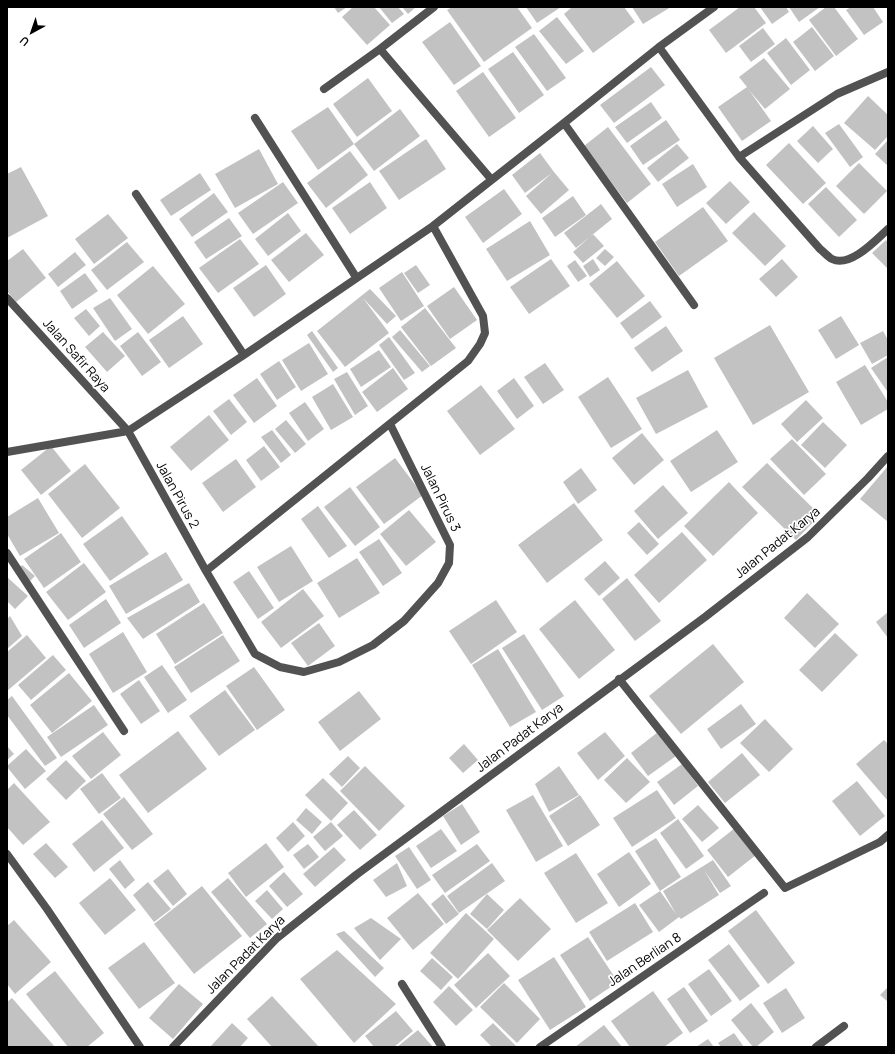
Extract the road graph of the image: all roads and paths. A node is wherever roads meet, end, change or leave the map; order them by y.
1 (434, 7) edge
2 (714, 7) edge
3 (659, 47) junction
4 (380, 49) junction
5 (888, 72) edge
6 (324, 89) dead end
7 (256, 118) dead end
8 (564, 123) junction
9 (739, 157) junction
10 (491, 179) junction
11 (136, 194) dead end
12 (433, 226) junction
13 (888, 229) edge
14 (356, 277) junction
15 (7, 298) edge
16 (694, 305) dead end
17 (244, 355) junction
18 (390, 424) junction
19 (128, 431) junction
20 (7, 452) edge
21 (888, 456) edge
22 (7, 553) edge
23 (206, 571) junction
24 (619, 679) junction
25 (124, 731) dead end
26 (888, 835) edge
27 (7, 854) edge
28 (764, 893) dead end
29 (402, 984) dead end
30 (844, 1026) dead end
31 (140, 1047) edge
32 (173, 1047) edge
33 (442, 1047) edge
34 (540, 1047) edge
35 (816, 1047) edge

1 - 4 street
2 - 3 street
3 - 8 street
3 - 9 street
4 - 6 street
4 - 10 street
5 - 9 street
7 - 14 street
8 - 10 street
8 - 16 street
9 - 13 street
10 - 12 street
11 - 17 street
12 - 14 street
12 - 18 street
14 - 17 street
15 - 19 street, Jalan Safir Raya
17 - 19 street
18 - 23 street
18 - 23 street, Jalan Pirus 3
19 - 20 street
19 - 23 street, Jalan Pirus 2
21 - 24 street, Jalan Padat Karya
22 - 25 street
24 - 26 street
24 - 32 street, Jalan Padat Karya
27 - 31 street
28 - 34 street, Jalan Berlian 8
29 - 33 street
30 - 35 street

